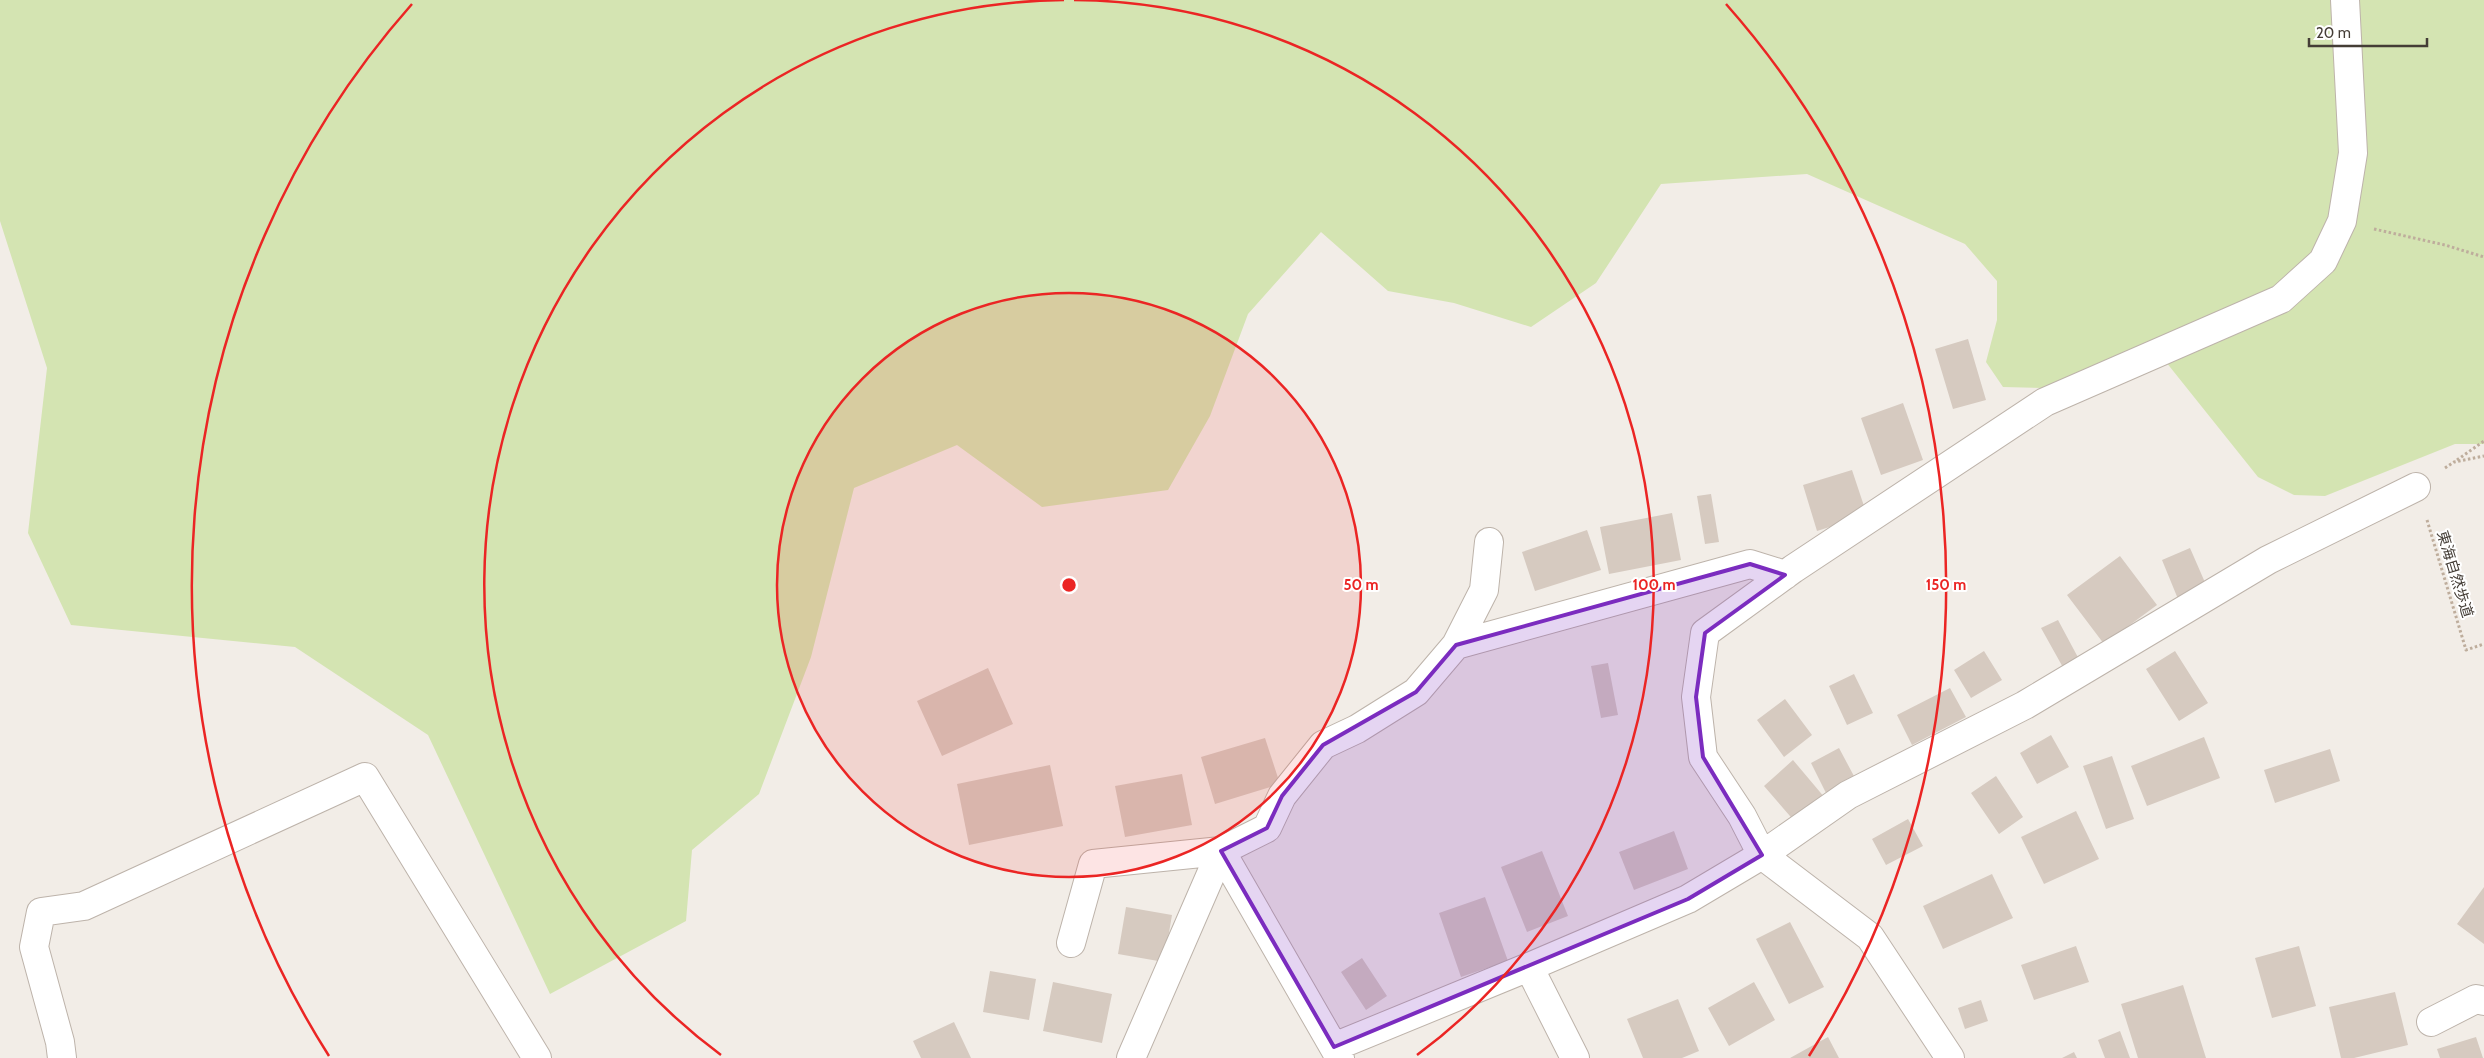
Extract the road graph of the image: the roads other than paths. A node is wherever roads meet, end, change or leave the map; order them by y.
1 (2345, 0) edge
2 (2416, 487) road end
3 (1489, 542) dead end
4 (1785, 576) junction
5 (1456, 645) junction
6 (1221, 851) junction
7 (1762, 855) junction
8 (1071, 943) dead end
9 (1528, 967) junction
10 (2484, 1001) edge
11 (2431, 1022) dead end
12 (1337, 1052) edge
13 (62, 1058) edge
14 (537, 1058) edge
15 (1131, 1058) edge
16 (1575, 1058) edge
17 (1950, 1058) edge

1 - 4 street
2 - 7 street
3 - 5 street
4 - 5 street
4 - 7 street
5 - 6 street
6 - 8 street
6 - 12 street
6 - 15 street
7 - 9 street
7 - 17 street
9 - 12 street
9 - 16 street
10 - 11 street
13 - 14 street

